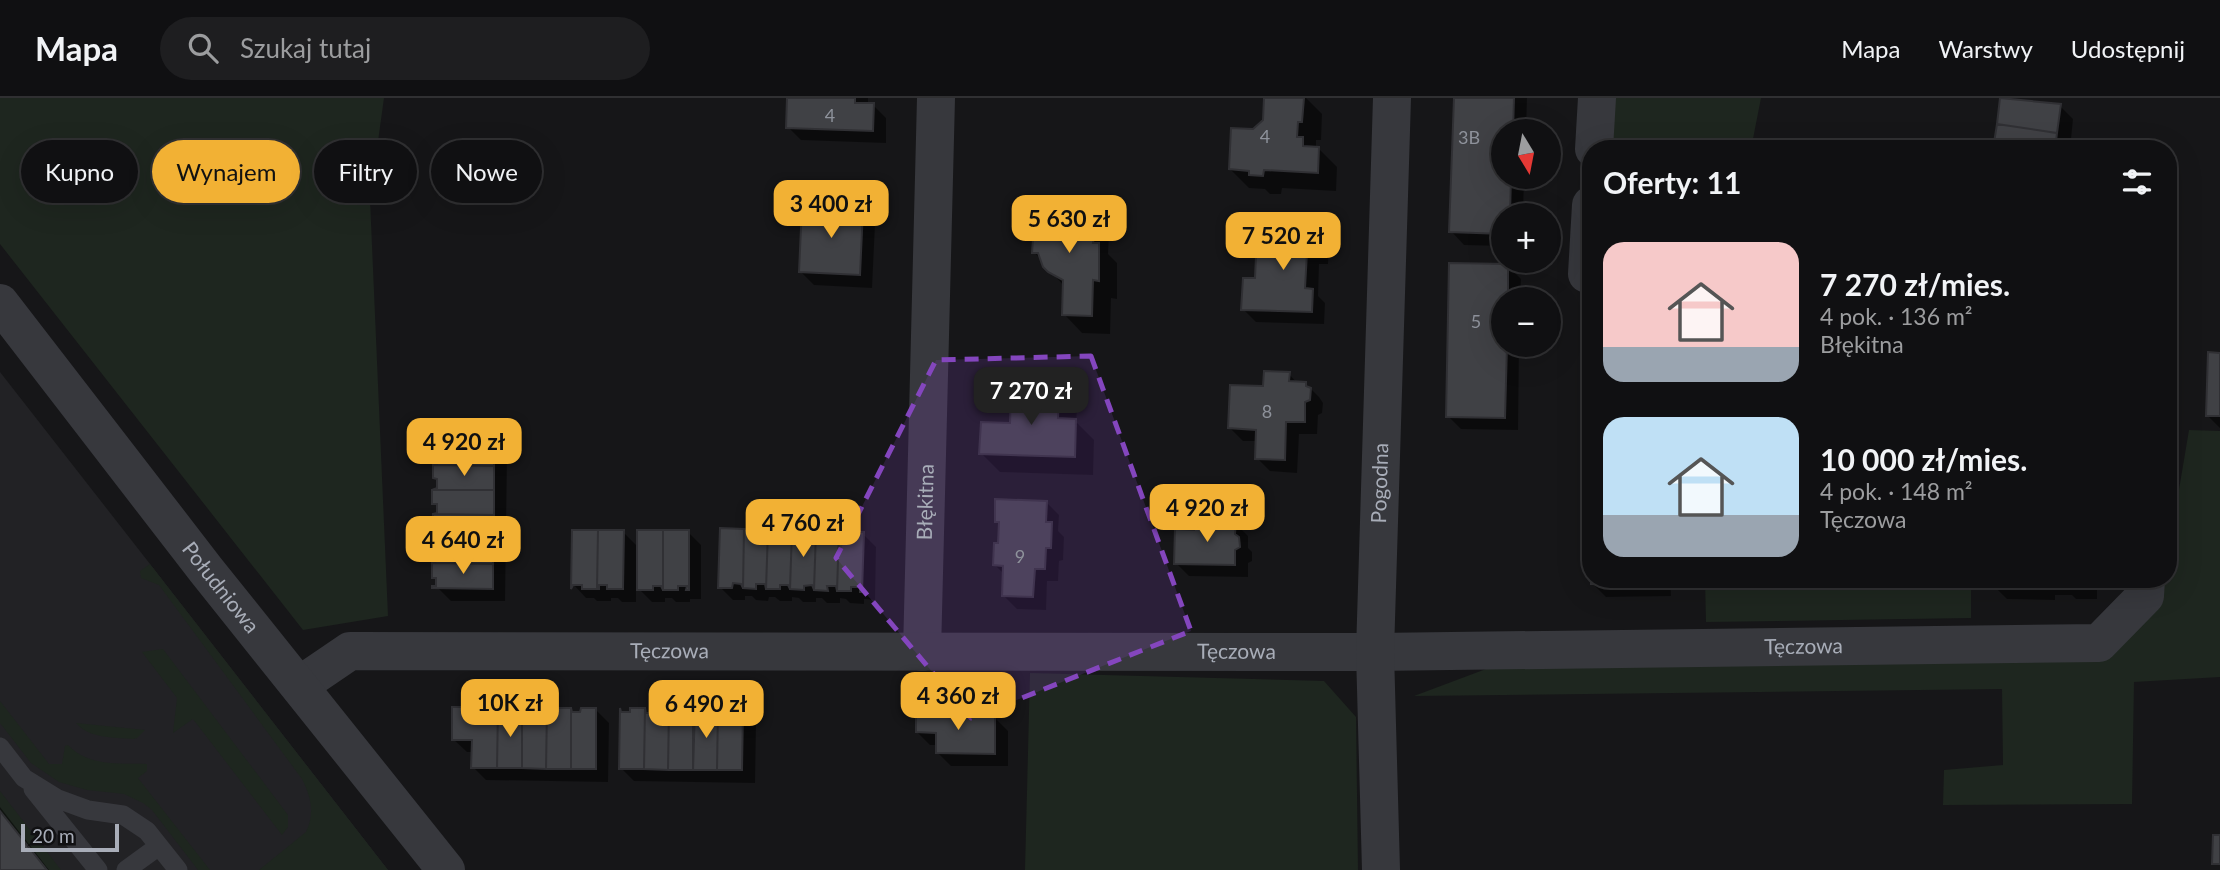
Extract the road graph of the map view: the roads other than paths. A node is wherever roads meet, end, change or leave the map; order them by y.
1 (936, 98) edge
2 (1392, 98) edge
3 (1597, 98) edge
4 (1595, 140) edge
5 (0, 303) edge
6 (2145, 588) edge
7 (922, 652) junction
8 (1376, 652) junction
9 (300, 685) junction
10 (0, 747) edge
11 (24, 778) junction
12 (159, 846) junction
13 (98, 870) edge
14 (126, 870) edge
15 (178, 870) edge
16 (446, 870) edge
17 (1381, 870) edge

1 - 7 street, Błękitna
2 - 8 street, Pogodna
3 - 4 street
5 - 9 street, Południowa
6 - 8 street, Tęczowa
7 - 8 street, Tęczowa
7 - 9 street, Tęczowa
8 - 17 street, Pogodna
9 - 16 street, Południowa
10 - 11 lane
11 - 12 lane
11 - 13 lane
12 - 14 lane
12 - 15 lane

